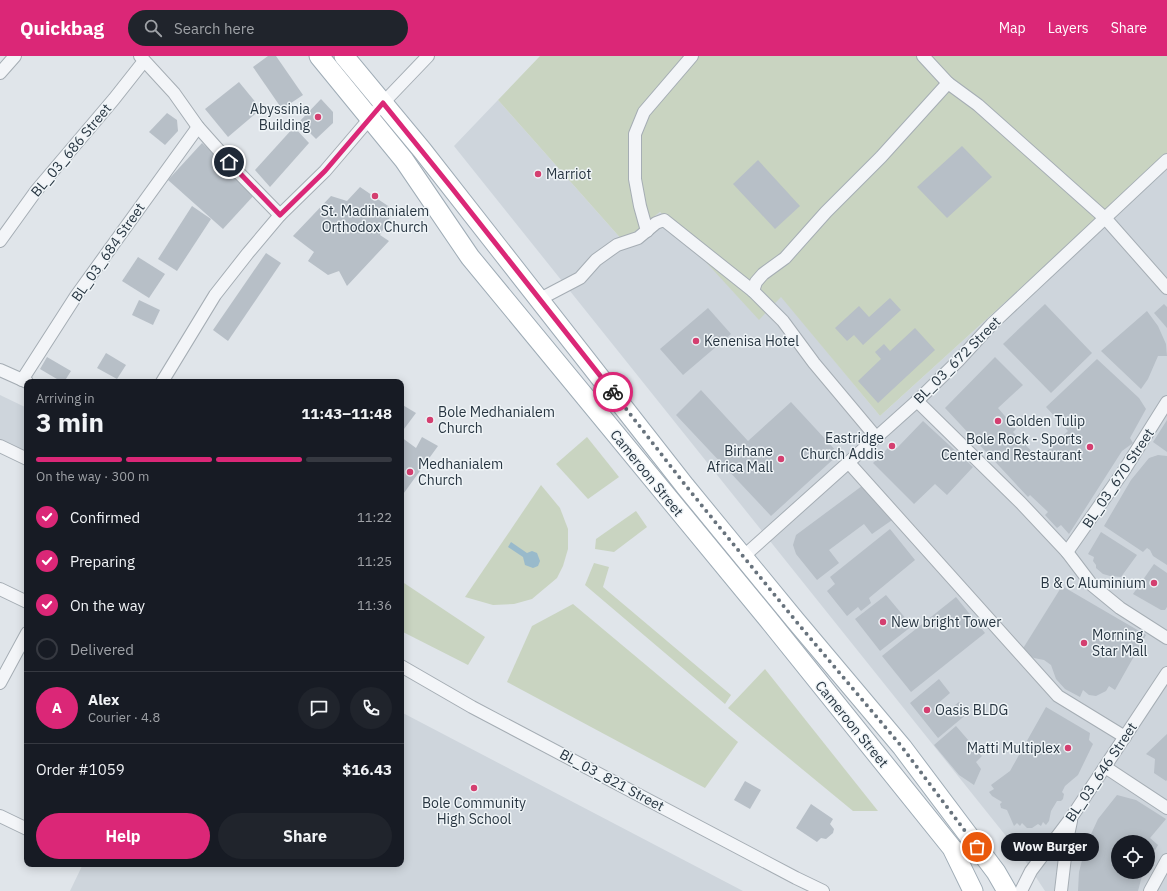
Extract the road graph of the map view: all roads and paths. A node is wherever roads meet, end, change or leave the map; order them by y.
1 (15, 56) edge
2 (319, 56) edge
3 (344, 56) edge
4 (428, 56) edge
5 (692, 56) edge
6 (923, 56) edge
7 (142, 59) edge
8 (0, 73) edge
9 (948, 83) junction
10 (383, 103) junction
11 (370, 119) junction
12 (198, 127) junction
13 (1167, 160) edge
14 (280, 215) junction
15 (1106, 219) junction
16 (648, 230) junction
17 (0, 241) edge
18 (1167, 288) edge
19 (753, 291) junction
20 (540, 299) junction
21 (0, 370) edge
22 (25, 379) edge
23 (164, 379) edge
24 (24, 381) edge
25 (917, 401) junction
26 (1167, 402) edge
27 (876, 437) junction
28 (0, 446) edge
29 (24, 458) edge
30 (849, 463) junction
31 (686, 486) junction
32 (668, 497) junction
33 (1067, 552) junction
34 (744, 556) junction
35 (0, 589) edge
36 (24, 601) edge
37 (1167, 638) edge
38 (24, 639) edge
39 (404, 668) edge
40 (1167, 673) edge
41 (0, 683) edge
42 (1125, 737) junction
43 (1105, 767) junction
44 (1167, 808) edge
45 (0, 816) edge
46 (1071, 818) junction
47 (24, 828) edge
48 (1167, 860) edge
49 (824, 891) edge
50 (972, 891) edge
51 (1007, 891) edge
52 (1021, 891) edge
53 (1061, 891) edge
54 (1150, 891) edge

1 - 8 street
2 - 11 main road, Cameroon Street
3 - 10 main road, Cameroon Street
4 - 10 street
5 - 16 street
6 - 9 street
7 - 12 street
7 - 17 street, BL_03_686 Street
9 - 15 street
9 - 19 street
10 - 11 street
10 - 20 main road, Cameroon Street
11 - 14 street
11 - 32 main road, Cameroon Street
12 - 14 street
12 - 22 street, BL_03_684 Street
13 - 15 street, BL_03_672 Street
14 - 23 street
15 - 18 street
15 - 25 street, BL_03_672 Street
16 - 19 street
16 - 20 street
19 - 27 street
20 - 31 main road, Cameroon Street
21 - 24 street
25 - 27 street, BL_03_672 Street
25 - 33 street
26 - 33 street, BL_03_670 Street
27 - 30 street, BL_03_672 Street
28 - 29 street
30 - 34 street, BL_03_672 Street
30 - 42 street
31 - 32 main road
31 - 34 main road, Cameroon Street
32 - 50 main road, Cameroon Street
33 - 37 street
34 - 51 main road, Cameroon Street
35 - 36 street
38 - 41 street
39 - 49 street, BL_03_821 Street
40 - 42 street, BL_03_646 Street
42 - 43 street, BL_03_646 Street
43 - 44 street
43 - 46 street, BL_03_646 Street
45 - 47 street
46 - 52 street, BL_03_646 Street
46 - 53 street
48 - 54 street

